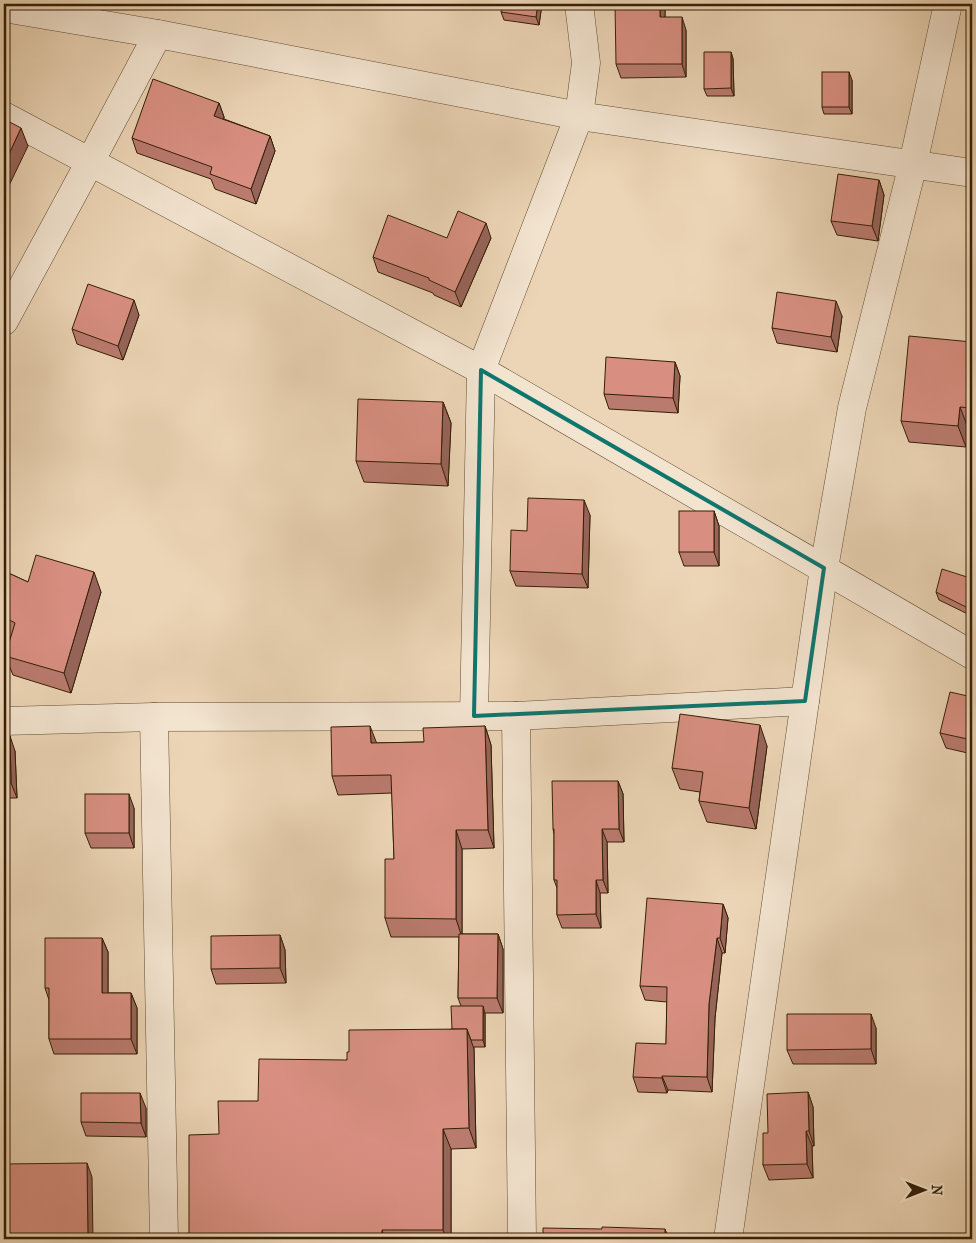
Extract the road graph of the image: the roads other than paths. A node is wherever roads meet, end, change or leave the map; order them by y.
1 (579, 4) edge
2 (948, 4) edge
3 (4, 8) edge
4 (158, 34) junction
5 (4, 116) edge
6 (579, 116) junction
7 (90, 162) junction
8 (913, 164) junction
9 (972, 173) edge
10 (4, 321) edge
11 (481, 370) junction
12 (824, 568) junction
13 (972, 655) edge
14 (805, 701) junction
15 (474, 716) junction
16 (516, 716) junction
17 (154, 717) junction
18 (4, 721) edge
19 (164, 1239) edge
20 (522, 1239) edge
21 (728, 1239) edge

1 - 6 street
2 - 8 street
3 - 4 street
4 - 6 street
4 - 7 street
5 - 7 street
6 - 8 street
6 - 11 street
7 - 10 street
7 - 11 street
8 - 9 street
8 - 12 street
11 - 12 street
11 - 15 street
12 - 13 street
12 - 14 street
14 - 16 street
14 - 21 street
15 - 16 street
15 - 17 street
16 - 20 street
17 - 18 street
17 - 19 street

